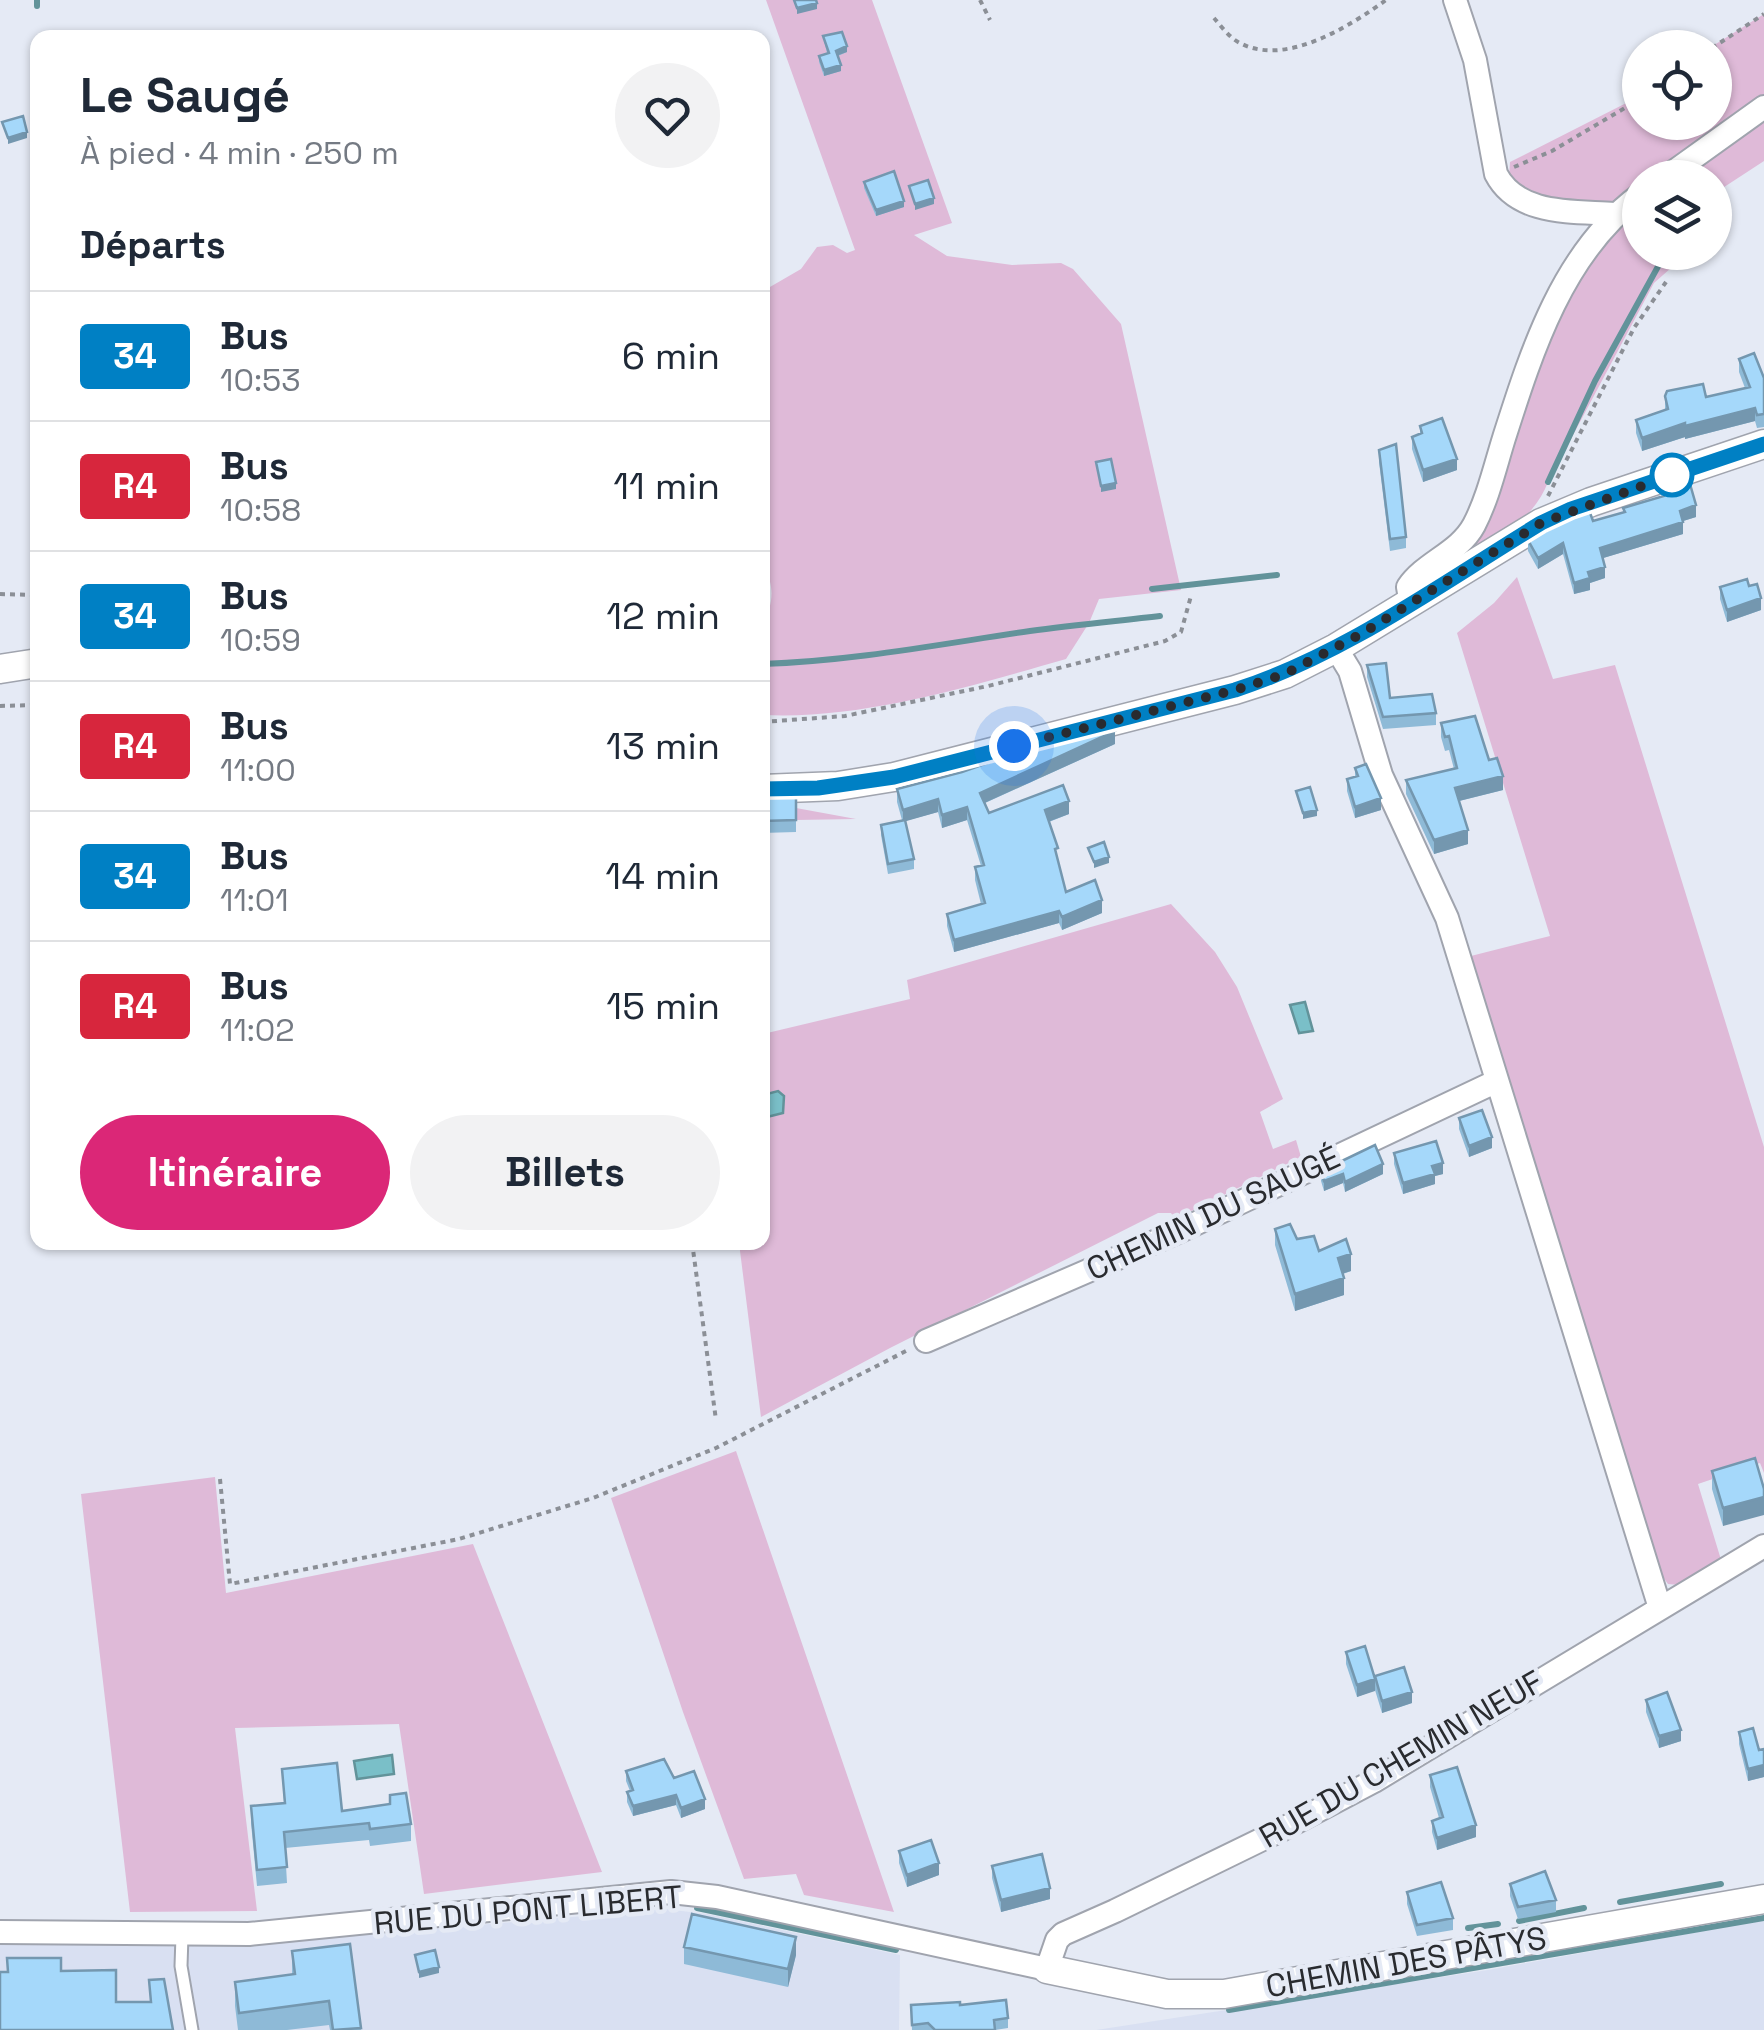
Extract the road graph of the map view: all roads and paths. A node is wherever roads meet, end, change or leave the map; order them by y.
1 (980, 0) edge
2 (1386, 0) edge
3 (1455, 0) edge
4 (1764, 14) edge
5 (1214, 18) dead end
6 (990, 20) dead end
7 (1732, 35) edge
8 (1764, 107) edge
9 (1622, 109) edge
10 (1690, 160) edge
11 (1496, 174) junction
12 (1622, 208) edge
13 (1614, 214) junction
14 (1666, 282) dead end
15 (1764, 444) edge
16 (1547, 497) dead end
17 (0, 594) edge
18 (30, 594) edge
19 (1191, 596) dead end
20 (1410, 604) junction
21 (1336, 648) junction
22 (30, 664) edge
23 (0, 669) edge
24 (30, 705) edge
25 (0, 706) edge
26 (770, 721) edge
27 (770, 788) edge
28 (1497, 1081) junction
29 (693, 1250) edge
30 (926, 1341) joint
31 (716, 1420) dead end
32 (220, 1479) dead end
33 (1764, 1546) edge
34 (1660, 1608) junction
35 (1764, 1899) edge
36 (0, 1932) edge
37 (182, 1936) junction
38 (1048, 1969) junction
39 (192, 2030) edge

1 - 6 path
2 - 5 path
3 - 11 street
4 - 7 path
8 - 10 street
9 - 11 path
11 - 13 street
12 - 13 street
13 - 20 street
14 - 16 path
15 - 20 street
17 - 18 path
19 - 26 path
20 - 21 street
21 - 27 street
21 - 28 street
22 - 23 street
24 - 25 path
28 - 30 street, CHEMIN DU SAUGÉ
28 - 34 street
29 - 31 path
30 - 32 path
33 - 34 street, RUE DU CHEMIN NEUF
34 - 38 street, RUE DU CHEMIN NEUF
35 - 38 street, CHEMIN DES PÂTYS
36 - 37 street, RUE DU PONT LIBERT
37 - 38 street, RUE DU PONT LIBERT
37 - 39 lane

